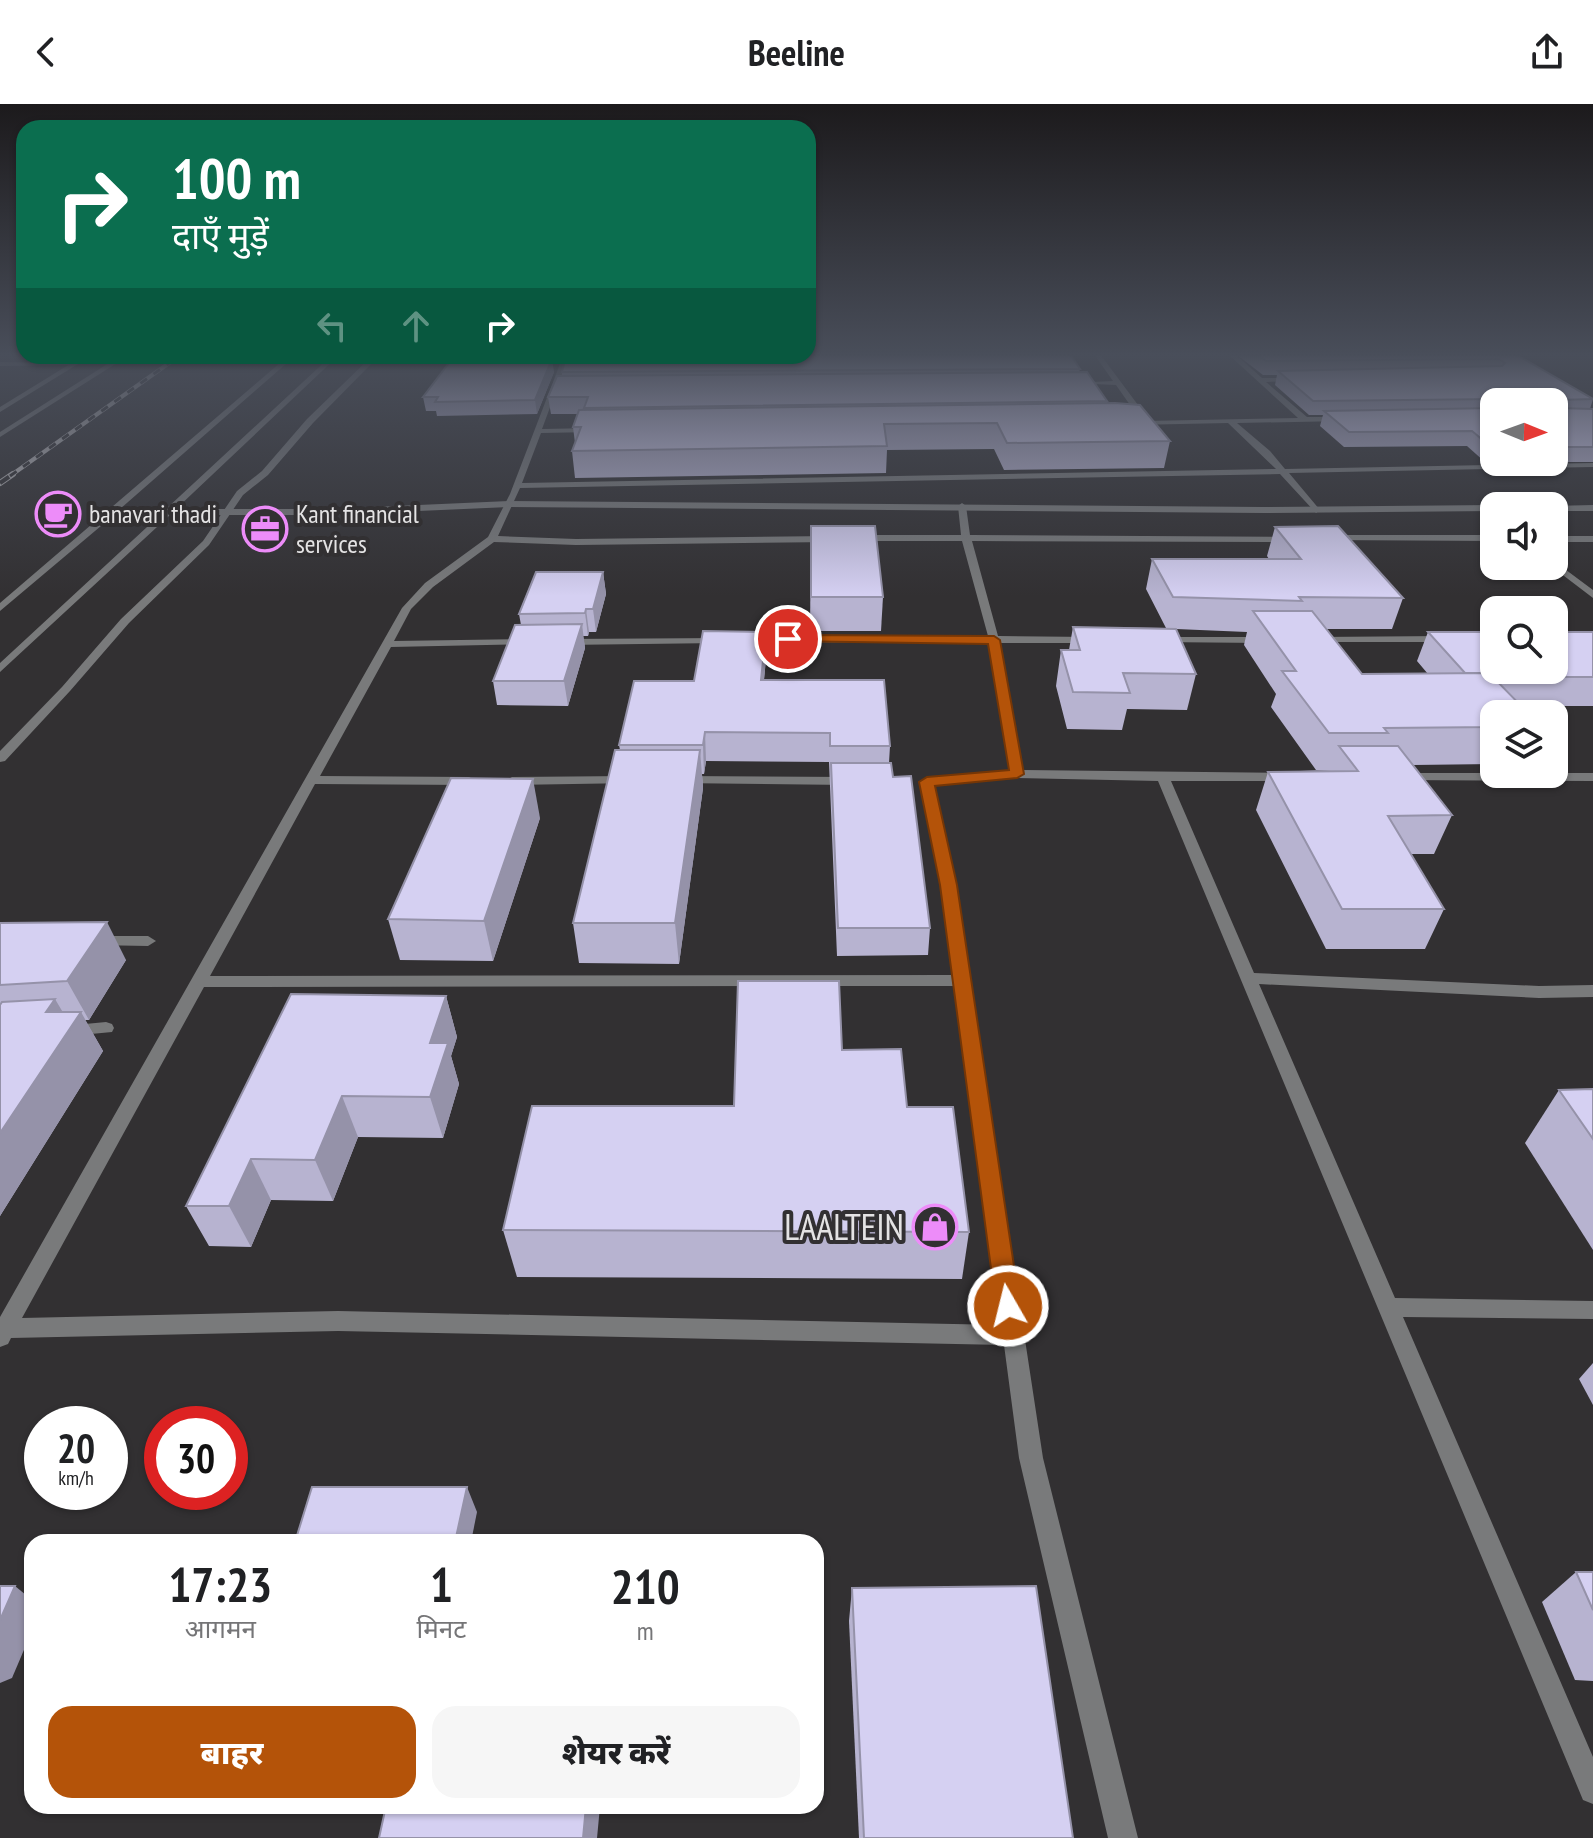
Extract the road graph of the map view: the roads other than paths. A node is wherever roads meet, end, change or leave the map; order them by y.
1 (200, 435) edge
2 (253, 435) edge
3 (298, 435) edge
4 (536, 435) edge
5 (1246, 435) edge
6 (1593, 465) edge
7 (1283, 473) junction
8 (516, 486) junction
9 (509, 504) junction
10 (962, 506) junction
11 (1480, 508) edge
12 (1568, 508) edge
13 (1593, 508) edge
14 (1316, 510) junction
15 (111, 512) junction
16 (172, 512) junction
17 (225, 514) junction
18 (966, 538) junction
19 (1321, 538) edge
20 (1480, 538) edge
21 (492, 539) junction
22 (1306, 539) edge
23 (1568, 539) edge
24 (1593, 539) edge
25 (1568, 575) edge
26 (1593, 595) edge
27 (0, 608) edge
28 (742, 639) edge
29 (1463, 639) edge
30 (727, 640) edge
31 (994, 640) junction
32 (1104, 640) edge
33 (1152, 640) edge
34 (1278, 640) edge
35 (1309, 640) edge
36 (388, 644) junction
37 (0, 669) edge
38 (0, 758) edge
39 (1017, 774) junction
40 (1163, 777) junction
41 (1300, 777) edge
42 (1392, 777) edge
43 (1593, 777) edge
44 (311, 780) junction
45 (648, 780) edge
46 (663, 780) edge
47 (479, 781) edge
48 (494, 781) edge
49 (865, 781) edge
50 (74, 941) edge
51 (148, 941) dead end
52 (1248, 978) junction
53 (199, 981) junction
54 (961, 981) junction
55 (1593, 991) edge
56 (106, 1028) dead end
57 (48, 1031) edge
58 (1388, 1307) junction
59 (1593, 1310) edge
60 (2, 1333) edge
61 (1012, 1335) junction
62 (1593, 1790) edge
63 (1123, 1838) edge

1 - 15 street
2 - 16 street
3 - 17 street
4 - 8 street
5 - 7 street
6 - 7 street
7 - 8 street
7 - 14 street
8 - 9 street
9 - 10 street
9 - 17 street
9 - 21 street
10 - 14 street
10 - 18 street
11 - 14 street
12 - 13 street
15 - 16 street
15 - 27 street
16 - 17 street
16 - 37 street
17 - 38 street
18 - 21 street
18 - 22 street
18 - 31 street
19 - 20 street
21 - 36 street
23 - 24 street
25 - 26 street
28 - 31 street
29 - 35 street
30 - 36 street
31 - 32 street
31 - 39 street
33 - 34 street
36 - 44 street
39 - 40 street
39 - 54 street
40 - 41 street
40 - 52 street
42 - 43 street
44 - 47 street
44 - 53 street
45 - 48 street
46 - 49 street
50 - 51 street
52 - 55 street
52 - 58 street
53 - 54 street
53 - 60 street
54 - 61 street
56 - 57 street
58 - 59 street
58 - 62 street
60 - 61 street
61 - 63 street

